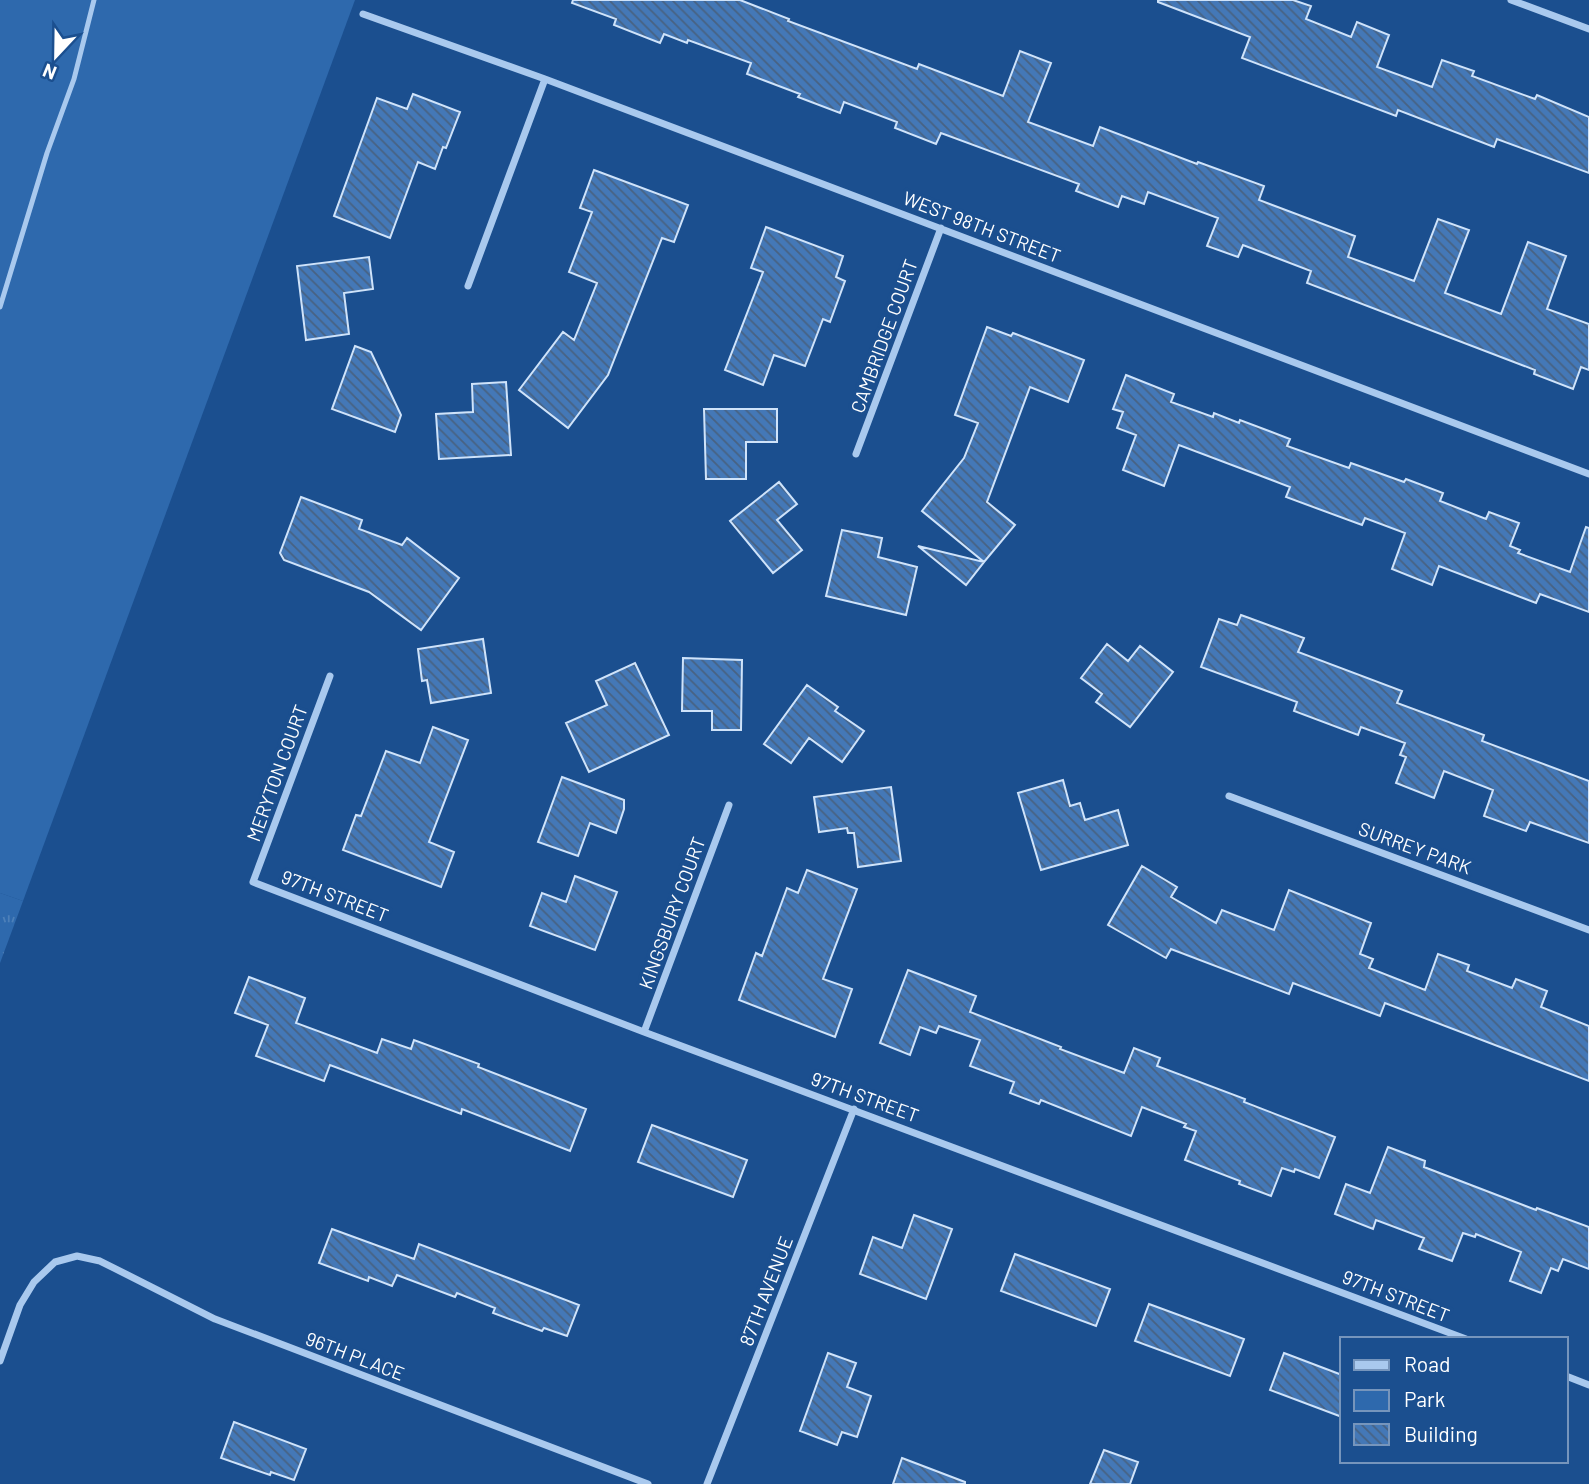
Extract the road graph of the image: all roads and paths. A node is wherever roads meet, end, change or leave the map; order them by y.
1 (94, 0) edge
2 (1511, 0) edge
3 (363, 14) dead end
4 (1589, 29) edge
5 (545, 79) junction
6 (941, 228) junction
7 (468, 286) dead end
8 (0, 307) edge
9 (856, 454) dead end
10 (1589, 474) edge
11 (330, 676) dead end
12 (1229, 796) dead end
13 (729, 805) dead end
14 (253, 882) joint
15 (1589, 930) edge
16 (644, 1032) junction
17 (854, 1109) junction
18 (1461, 1337) edge
19 (0, 1361) edge
20 (1568, 1377) edge
21 (1589, 1385) edge
22 (648, 1484) edge
23 (707, 1484) edge

1 - 8 lane
2 - 4 street
3 - 5 street, WEST 98TH STREET
5 - 6 street, WEST 98TH STREET
5 - 7 street
6 - 9 street, CAMBRIDGE COURT
6 - 10 street, WEST 98TH STREET
11 - 14 street, MERYTON COURT
12 - 15 street, SURREY PARK
13 - 16 street, KINGSBURY COURT
14 - 16 street, 97TH STREET
16 - 17 street, 97TH STREET
17 - 18 street, 97TH STREET
17 - 23 street, 87TH AVENUE
19 - 22 street, 96TH PLACE
20 - 21 street

